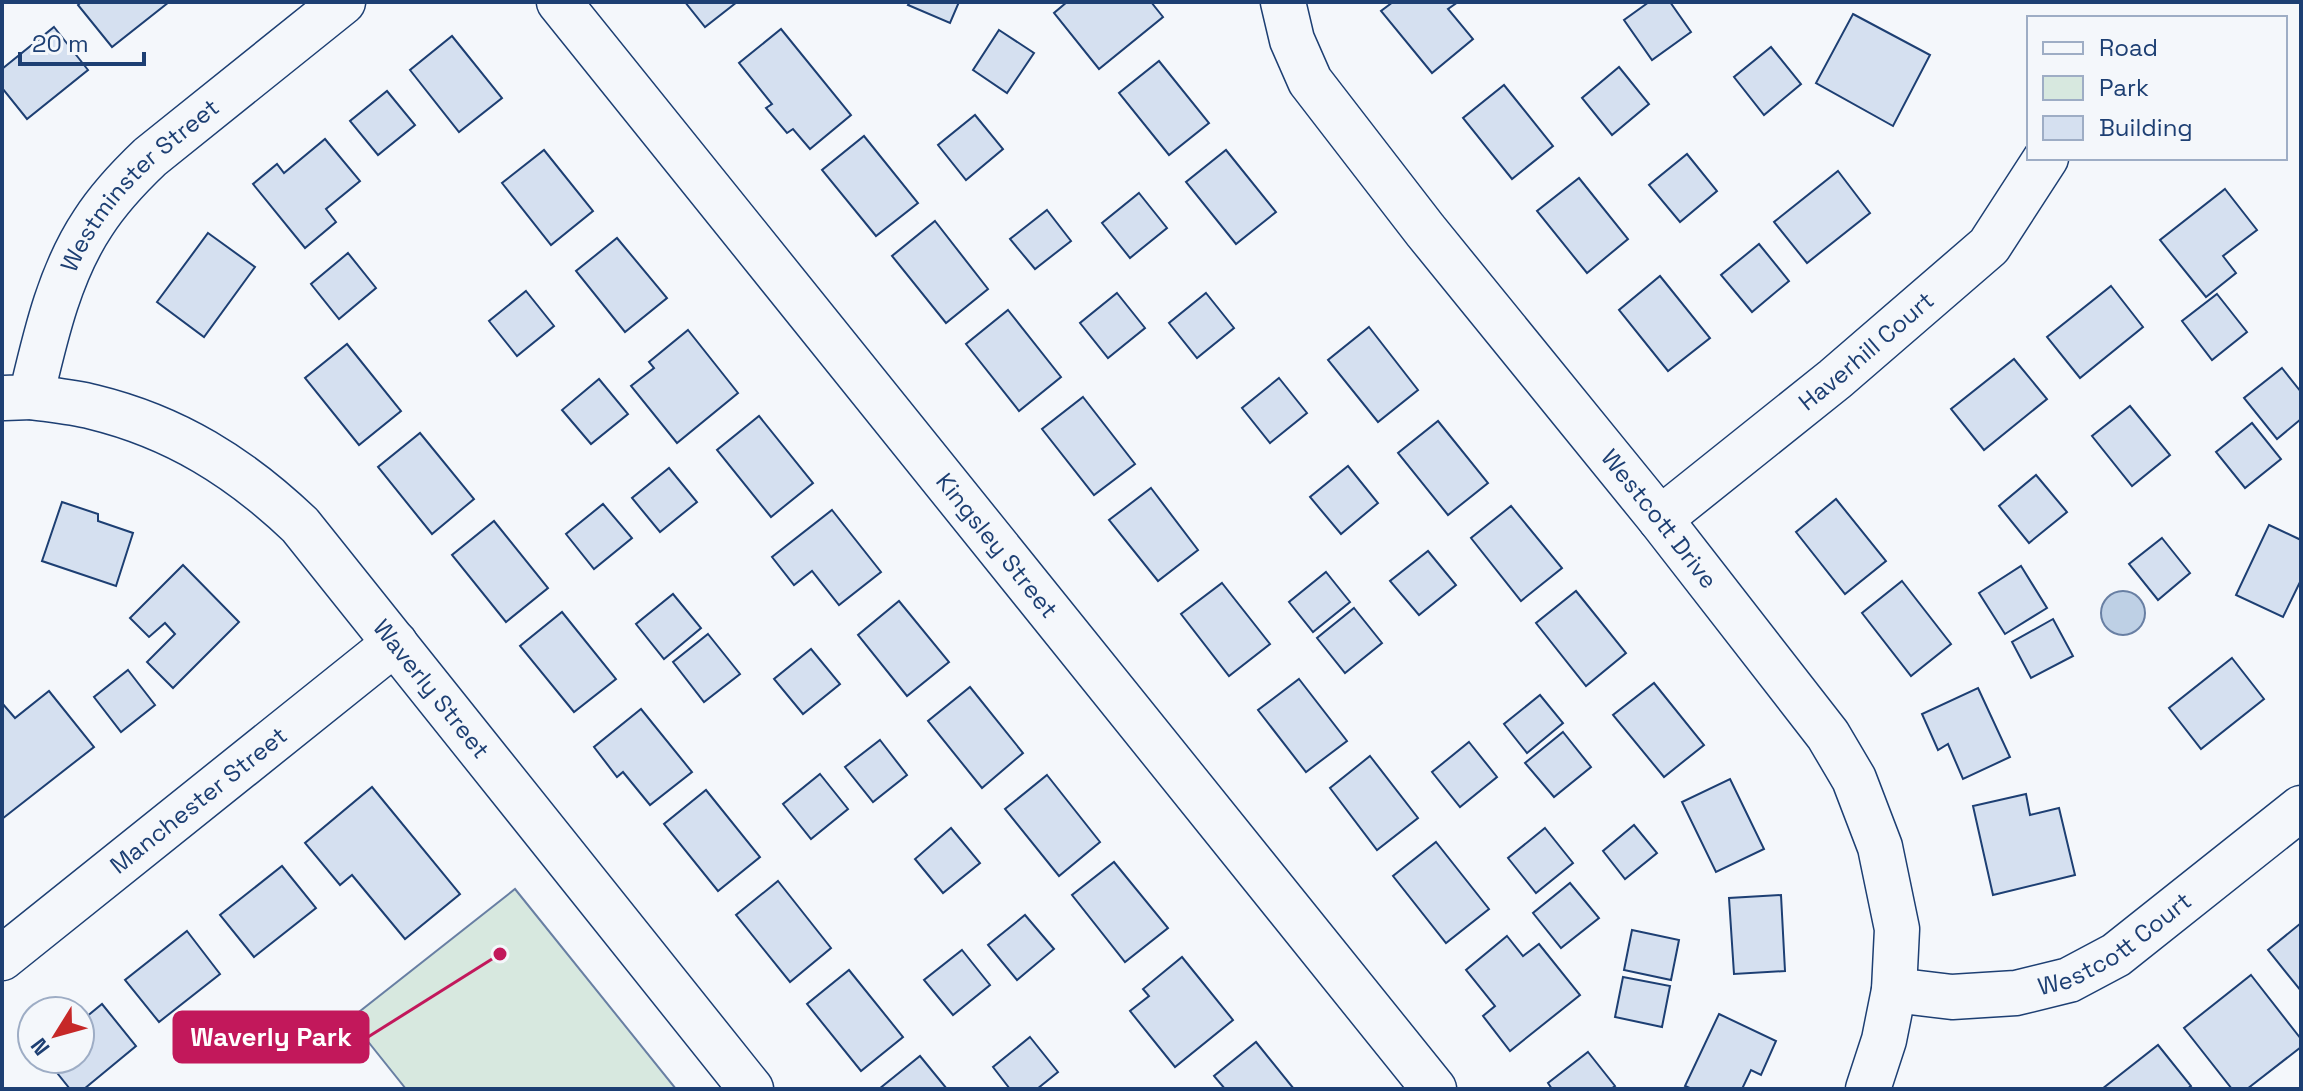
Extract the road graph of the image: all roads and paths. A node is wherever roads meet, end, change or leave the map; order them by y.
1 (343, 2) edge
2 (559, 2) edge
3 (1283, 2) edge
4 (2045, 160) edge
5 (17, 398) edge
6 (1660, 519) junction
7 (395, 643) junction
8 (2301, 808) edge
9 (2, 958) edge
10 (1894, 990) junction
11 (751, 1089) edge
12 (1434, 1089) edge
13 (1868, 1089) edge

1 - 5 street, Westminster Street
2 - 12 street, Kingsley Street
3 - 6 street, Westcott Drive
4 - 6 street, Haverhill Court
5 - 7 street, Waverly Street
6 - 10 street, Westcott Drive
7 - 9 street, Manchester Street
7 - 11 street, Waverly Street
8 - 10 street, Westcott Court
10 - 13 street, Westcott Drive

